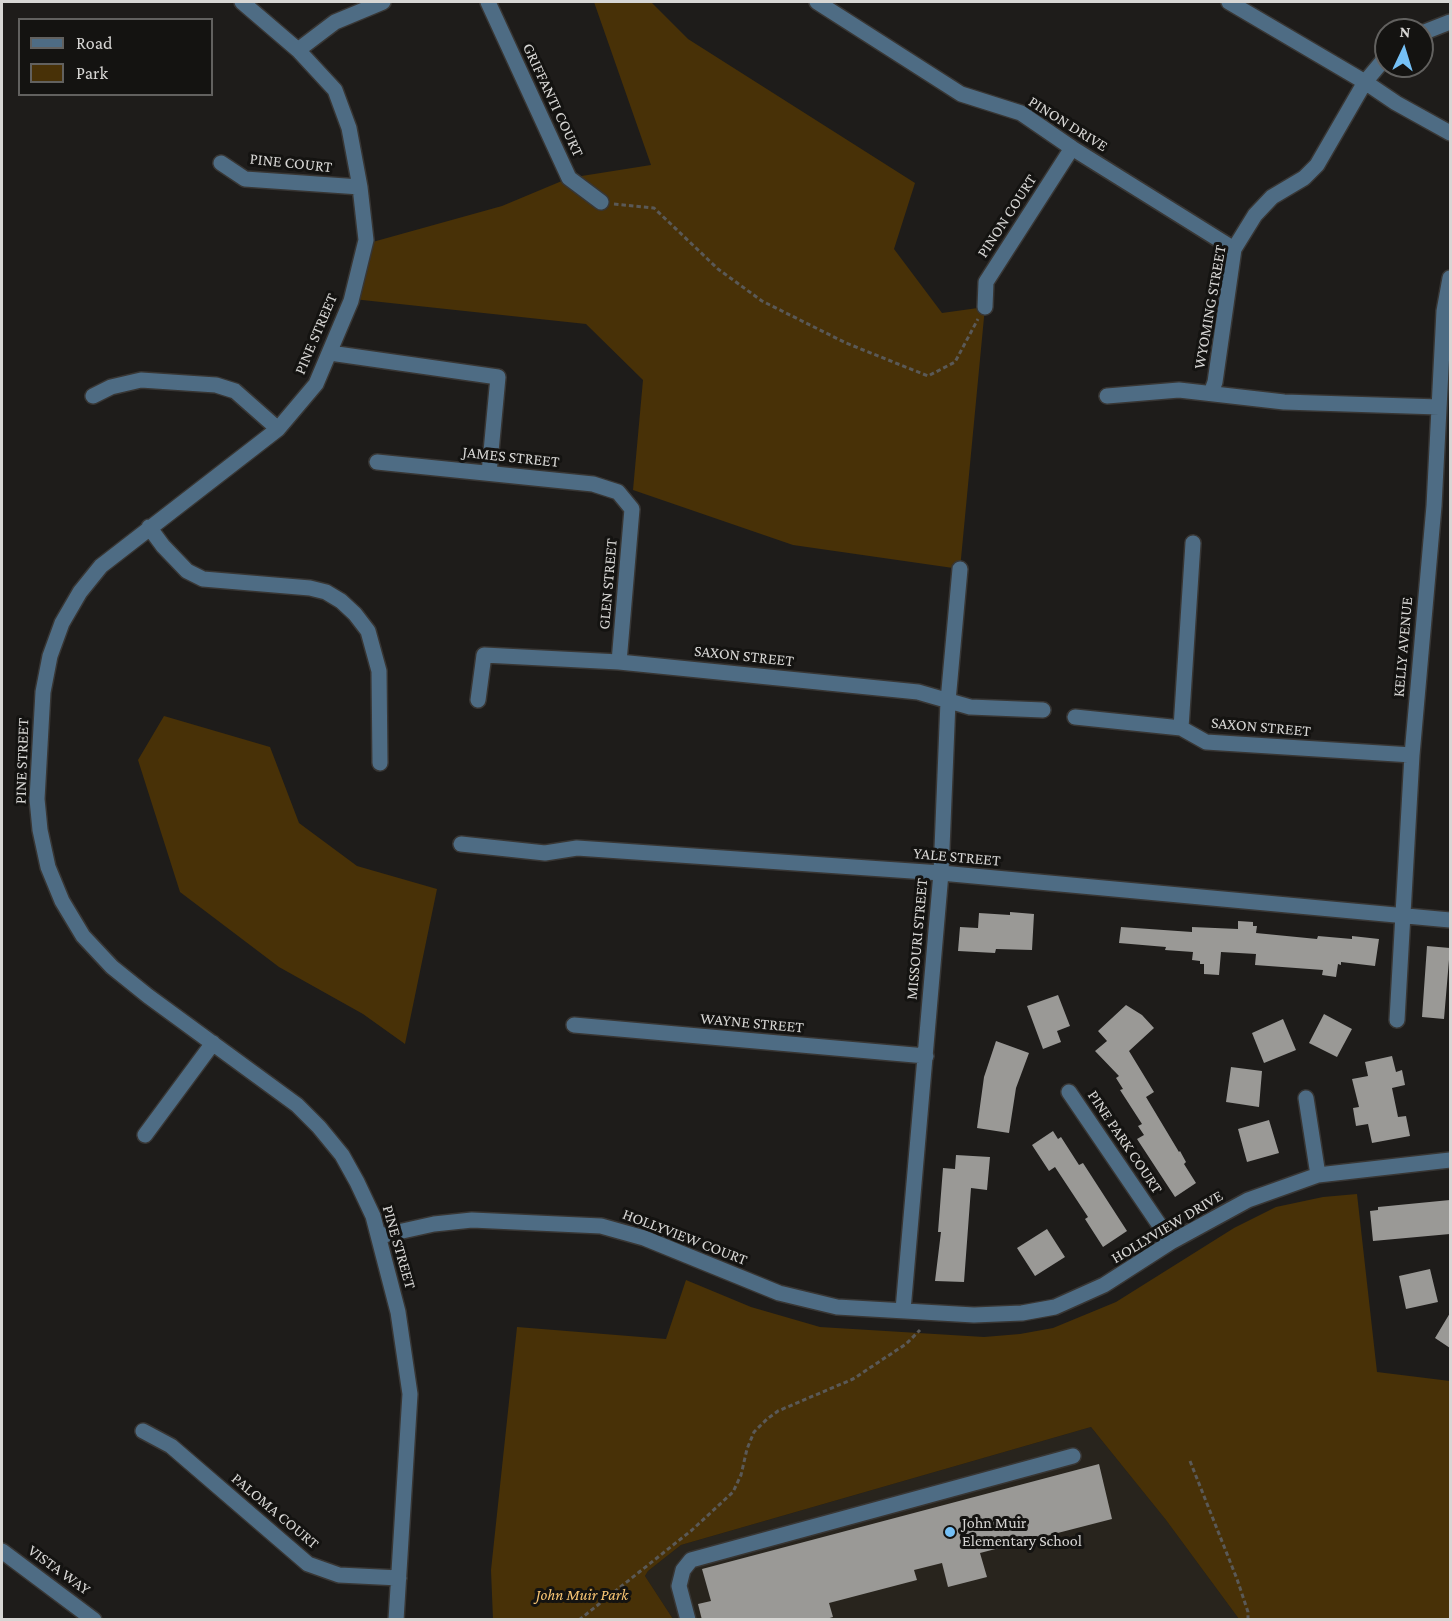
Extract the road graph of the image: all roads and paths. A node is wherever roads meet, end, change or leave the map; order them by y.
1 (242, 2) edge
2 (383, 2) edge
3 (488, 2) edge
4 (817, 2) edge
5 (1229, 2) edge
6 (1450, 22) edge
7 (1434, 28) edge
8 (298, 50) junction
9 (1374, 71) edge
10 (1365, 82) junction
11 (1450, 133) edge
12 (1072, 148) junction
13 (221, 163) dead end
14 (360, 187) junction
15 (602, 202) joint
16 (1234, 249) junction
17 (1450, 278) edge
18 (985, 307) joint
19 (330, 353) junction
20 (1211, 393) junction
21 (93, 396) dead end
22 (1107, 396) dead end
23 (1439, 407) junction
24 (278, 429) junction
25 (377, 462) dead end
26 (489, 473) junction
27 (632, 509) joint
28 (149, 527) junction
29 (1193, 543) dead end
30 (960, 569) dead end
31 (619, 662) junction
32 (478, 700) dead end
33 (948, 701) junction
34 (1043, 710) dead end
35 (1075, 717) dead end
36 (1181, 728) junction
37 (1412, 755) junction
38 (380, 764) dead end
39 (460, 844) dead end
40 (941, 873) junction
41 (1402, 915) junction
42 (1450, 920) edge
43 (1397, 1020) dead end
44 (574, 1025) dead end
45 (213, 1043) junction
46 (926, 1056) junction
47 (1069, 1092) dead end
48 (1306, 1098) dead end
49 (145, 1135) dead end
50 (1450, 1160) edge
51 (1318, 1175) junction
52 (380, 1236) junction
53 (1172, 1242) junction
54 (903, 1310) junction
55 (920, 1330) dead end
56 (143, 1431) dead end
57 (1073, 1456) dead end
58 (1190, 1461) dead end
59 (2, 1551) edge
60 (399, 1578) junction
61 (94, 1620) edge
62 (396, 1620) edge
63 (579, 1620) edge
64 (688, 1620) edge
65 (1248, 1620) edge

1 - 8 street, PINE STREET
2 - 8 street
3 - 15 street, GRIFFANTI COURT
4 - 12 street, PINON DRIVE
5 - 10 street
6 - 7 street
8 - 14 street, PINE STREET
9 - 10 street, WYOMING STREET
10 - 11 street
10 - 16 street, WYOMING STREET
12 - 16 street, PINON DRIVE
12 - 18 street, PINON COURT
13 - 14 street, PINE COURT
14 - 19 street, PINE STREET
15 - 18 path
16 - 20 street, WYOMING STREET
17 - 23 street, KELLY AVENUE
19 - 24 street, PINE STREET
19 - 26 street
20 - 22 street
20 - 23 street, WYOMING STREET
21 - 24 street
23 - 37 street, KELLY AVENUE
24 - 28 street, PINE STREET
25 - 26 street, JAMES STREET
26 - 27 street, JAMES STREET
27 - 31 street, GLEN STREET
28 - 38 street
28 - 45 street, PINE STREET
29 - 36 street
30 - 33 street, MISSOURI STREET
31 - 32 street, SAXON STREET
31 - 33 street, SAXON STREET
33 - 34 street, SAXON STREET
33 - 40 street, MISSOURI STREET
35 - 36 street, SAXON STREET
36 - 37 street, SAXON STREET
37 - 41 street, KELLY AVENUE
39 - 40 street, YALE STREET
40 - 41 street, YALE STREET
40 - 46 street, MISSOURI STREET
41 - 42 street, YALE STREET
41 - 43 street, KELLY AVENUE
44 - 46 street, WAYNE STREET
45 - 49 street
45 - 52 street, PINE STREET
46 - 54 street, MISSOURI STREET
47 - 53 street, PINE PARK COURT
48 - 51 street
50 - 51 street, HOLLYVIEW DRIVE
51 - 53 street, HOLLYVIEW DRIVE
52 - 54 street, HOLLYVIEW COURT
52 - 60 street, PINE STREET
53 - 54 street, HOLLYVIEW DRIVE
55 - 63 path
56 - 60 street, PALOMA COURT
57 - 64 street
58 - 65 path
59 - 61 street, VISTA WAY
60 - 62 street, PINE STREET

